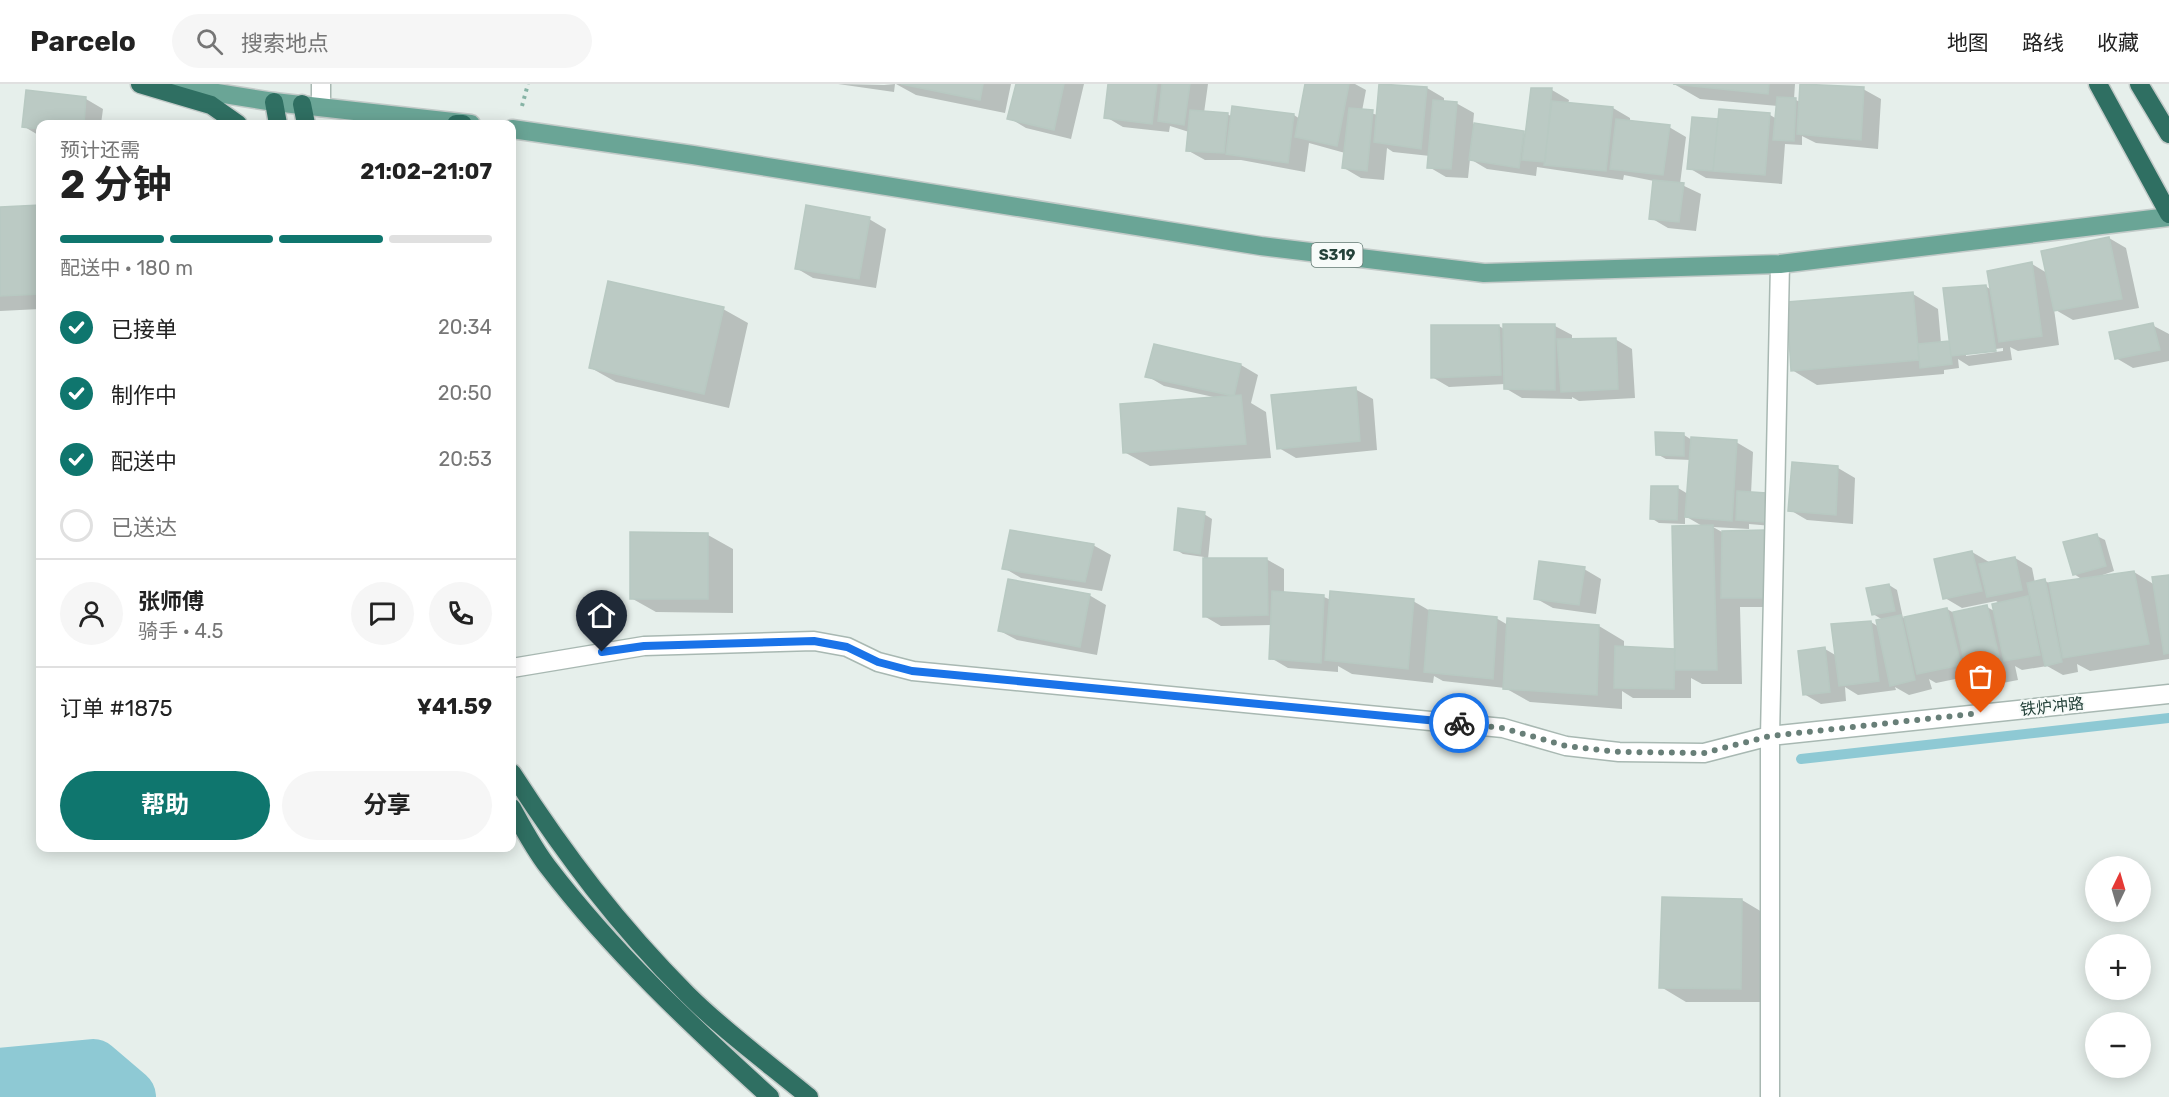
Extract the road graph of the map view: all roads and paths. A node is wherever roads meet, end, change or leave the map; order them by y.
1 (140, 84) edge
2 (161, 84) edge
3 (321, 84) edge
4 (2098, 84) edge
5 (2139, 84) edge
6 (273, 102) junction
7 (302, 104) junction
8 (321, 107) junction
9 (232, 120) edge
10 (277, 120) edge
11 (305, 120) edge
12 (430, 120) edge
13 (516, 130) edge
14 (2169, 134) edge
15 (2169, 216) edge
16 (1780, 264) junction
17 (516, 667) edge
18 (2169, 694) edge
19 (1770, 736) junction
20 (516, 779) edge
21 (516, 815) edge
22 (771, 1097) edge
23 (808, 1097) edge
24 (1770, 1097) edge

1 - 9 highway
2 - 6 main road
3 - 8 street
4 - 15 highway
5 - 14 highway
6 - 7 main road
6 - 10 highway
7 - 8 main road
7 - 11 highway
8 - 12 main road
13 - 16 main road, S319
15 - 16 main road, S319
16 - 19 street
17 - 19 street, 铁炉冲路
18 - 19 street, 铁炉冲路
19 - 24 street
20 - 23 highway
21 - 22 highway

